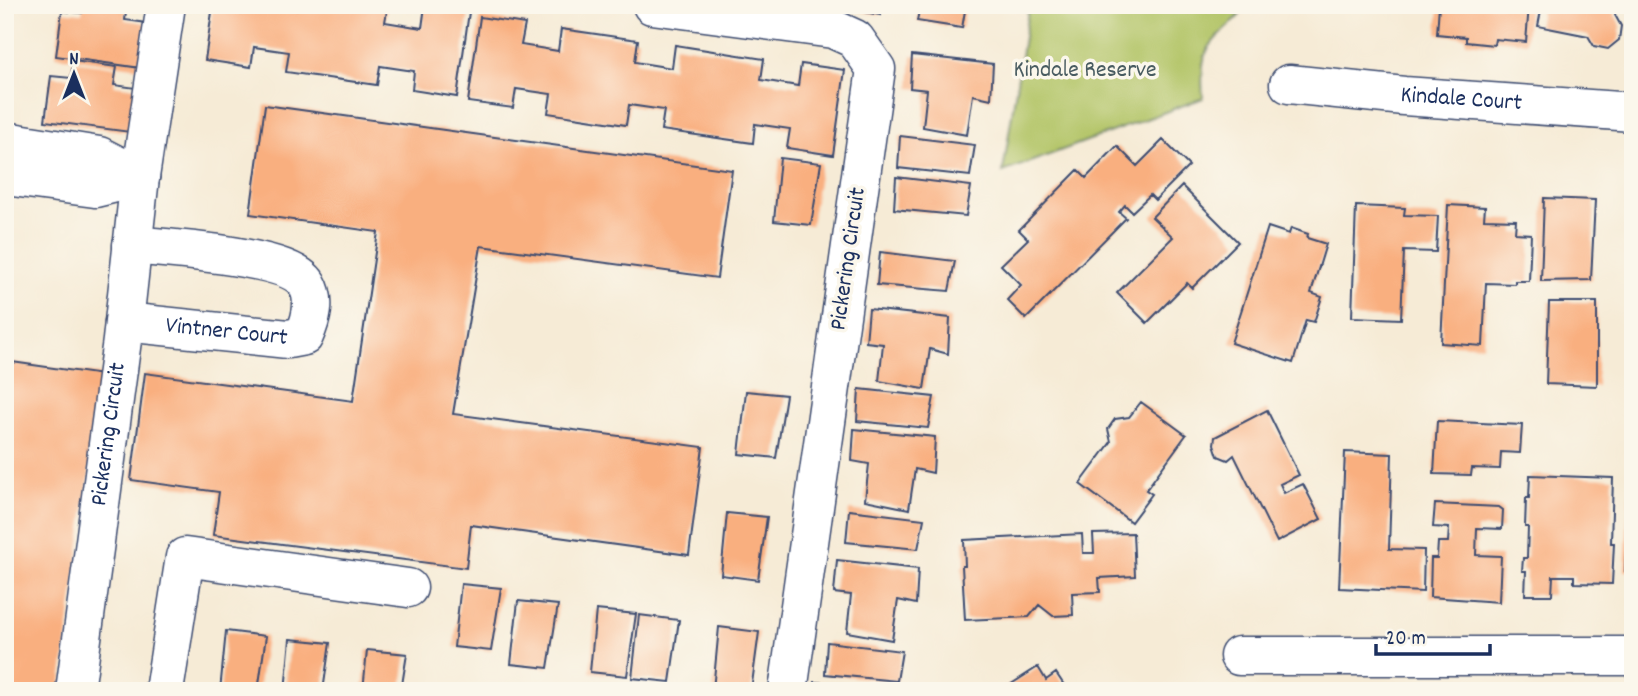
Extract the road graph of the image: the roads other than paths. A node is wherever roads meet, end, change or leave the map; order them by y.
1 (166, 5) edge
2 (652, 5) edge
3 (1289, 84) dead end
4 (1633, 112) edge
5 (5, 141) edge
6 (5, 176) edge
7 (140, 177) junction
8 (132, 245) junction
9 (124, 322) junction
10 (408, 588) dead end
11 (1239, 656) dead end
12 (1633, 656) edge
13 (75, 691) edge
14 (163, 691) edge
15 (788, 691) edge

1 - 7 street, Pickering Circuit
2 - 15 street, Pickering Circuit
3 - 4 street, Kindale Court
5 - 7 street
6 - 7 street
7 - 8 street, Pickering Circuit
8 - 9 street, Pickering Circuit
8 - 9 street, Vintner Court
9 - 13 street, Pickering Circuit
10 - 14 street
11 - 12 street

